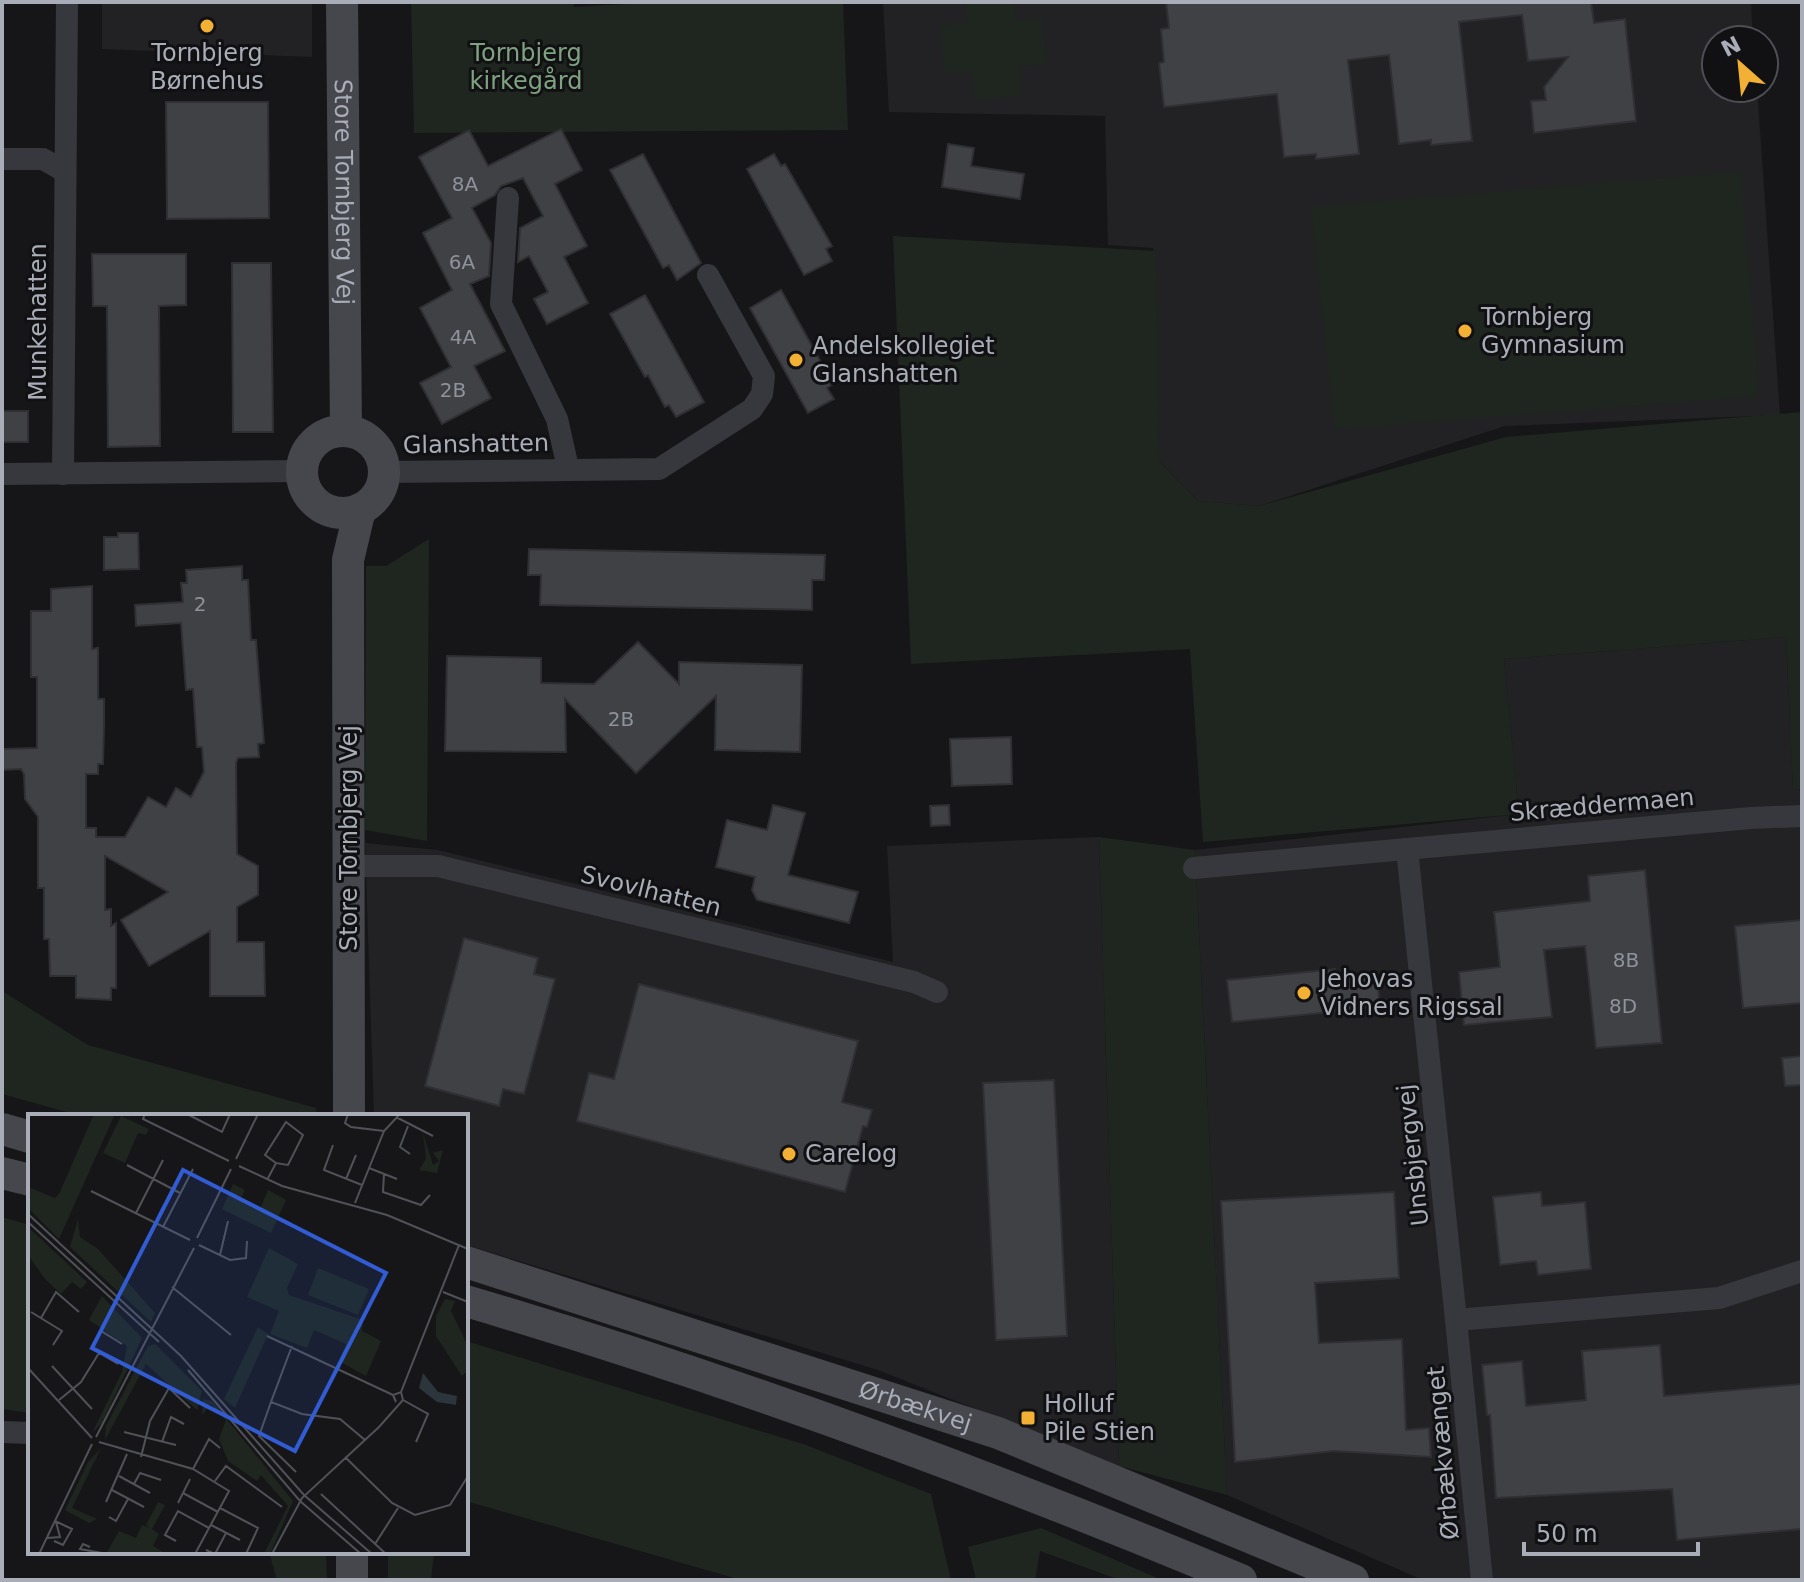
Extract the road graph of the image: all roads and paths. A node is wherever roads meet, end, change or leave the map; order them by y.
1 (67, 2) edge
2 (342, 2) edge
3 (2, 159) edge
4 (64, 171) junction
5 (508, 198) dead end
6 (708, 275) dead end
7 (346, 430) junction
8 (568, 468) junction
9 (302, 471) junction
10 (385, 472) junction
11 (2, 474) edge
12 (63, 474) junction
13 (345, 510) junction
14 (1802, 816) edge
15 (1407, 849) junction
16 (349, 866) junction
17 (1194, 868) dead end
18 (937, 992) dead end
19 (349, 1114) edge
20 (2, 1129) edge
21 (28, 1136) edge
22 (2, 1173) edge
23 (28, 1180) edge
24 (468, 1263) edge
25 (1802, 1271) edge
26 (468, 1302) edge
27 (1456, 1320) junction
28 (2, 1432) edge
29 (28, 1433) edge
30 (352, 1554) edge
31 (352, 1580) edge
32 (1241, 1580) edge
33 (1353, 1580) edge
34 (1482, 1580) edge

1 - 4 street, Munkehatten
2 - 7 main road, Store Tornbjerg Vej
3 - 4 street
4 - 12 street, Munkehatten
5 - 8 street, Glanshatten
6 - 8 street, Glanshatten
7 - 9 main road
7 - 10 main road
8 - 10 street, Glanshatten
9 - 12 street
9 - 13 main road
10 - 13 main road
11 - 12 street
13 - 16 main road, Store Tornbjerg Vej
14 - 15 street, Skræddermaen
15 - 17 street
15 - 27 street, Unsbjergvej
16 - 18 street, Svovlhatten
16 - 19 main road, Store Tornbjerg Vej
20 - 21 main road
22 - 23 main road
24 - 33 main road, Ørbækvej
25 - 27 street
26 - 32 main road, Ørbækvej
27 - 34 street, Ørbækvænget
28 - 29 street
30 - 31 main road

